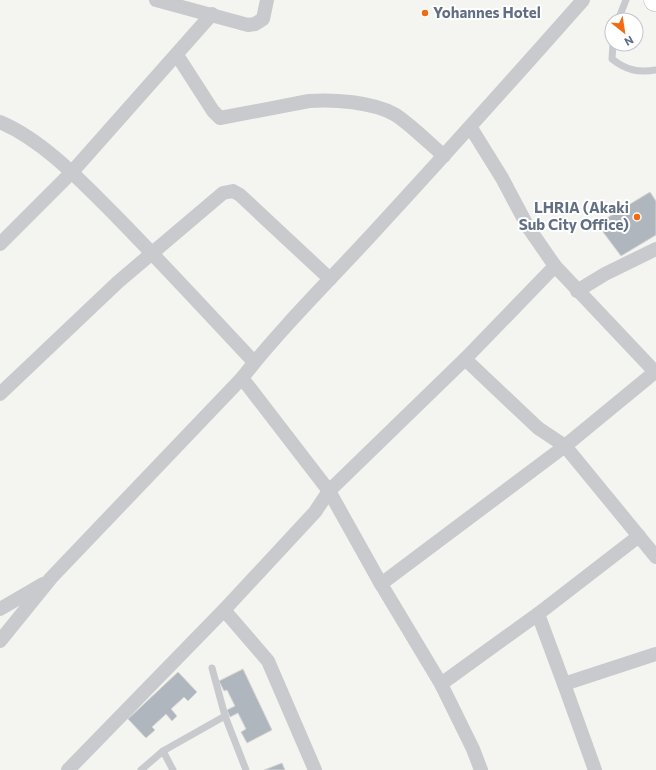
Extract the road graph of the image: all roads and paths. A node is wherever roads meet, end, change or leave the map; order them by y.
1 (156, 0) edge
2 (267, 0) edge
3 (583, 0) edge
4 (626, 0) edge
5 (621, 12) edge
6 (212, 14) junction
7 (612, 52) edge
8 (177, 55) junction
9 (656, 70) edge
10 (0, 122) edge
11 (471, 128) junction
12 (444, 156) junction
13 (72, 172) junction
14 (0, 244) edge
15 (656, 249) edge
16 (153, 254) junction
17 (555, 266) junction
18 (330, 279) junction
19 (577, 290) junction
20 (464, 359) junction
21 (254, 362) junction
22 (656, 373) edge
23 (242, 378) junction
24 (0, 394) edge
25 (565, 446) junction
26 (329, 491) junction
27 (639, 536) junction
28 (656, 557) edge
29 (51, 578) junction
30 (381, 584) junction
31 (0, 609) edge
32 (224, 610) junction
33 (538, 614) junction
34 (0, 641) edge
35 (656, 654) edge
36 (212, 668) dead end
37 (441, 684) junction
38 (564, 684) junction
39 (224, 716) junction
40 (164, 752) junction
41 (68, 770) edge
42 (141, 770) edge
43 (173, 770) edge
44 (246, 770) edge
45 (315, 770) edge
46 (481, 770) edge
47 (595, 770) edge

1 - 6 street
2 - 6 street
3 - 11 street
4 - 5 lane
6 - 8 street
7 - 9 lane
8 - 12 street
8 - 13 street
10 - 13 street
11 - 12 street
11 - 17 street
12 - 18 street
13 - 14 street
13 - 16 street
15 - 19 street
16 - 18 street
16 - 21 street
16 - 24 street
17 - 19 street
17 - 20 street
18 - 21 street
19 - 22 street
20 - 25 street
20 - 26 street
21 - 23 street
22 - 25 street
23 - 26 street
23 - 29 street
25 - 27 street
25 - 30 street
26 - 30 street
26 - 32 street
27 - 28 street
27 - 33 street
29 - 31 street
29 - 34 street
30 - 37 street
32 - 41 street
32 - 45 street
33 - 37 street
33 - 38 street
35 - 38 street
36 - 39 lane
37 - 46 street
38 - 47 street
39 - 40 lane
39 - 44 lane
40 - 42 lane
40 - 43 lane

